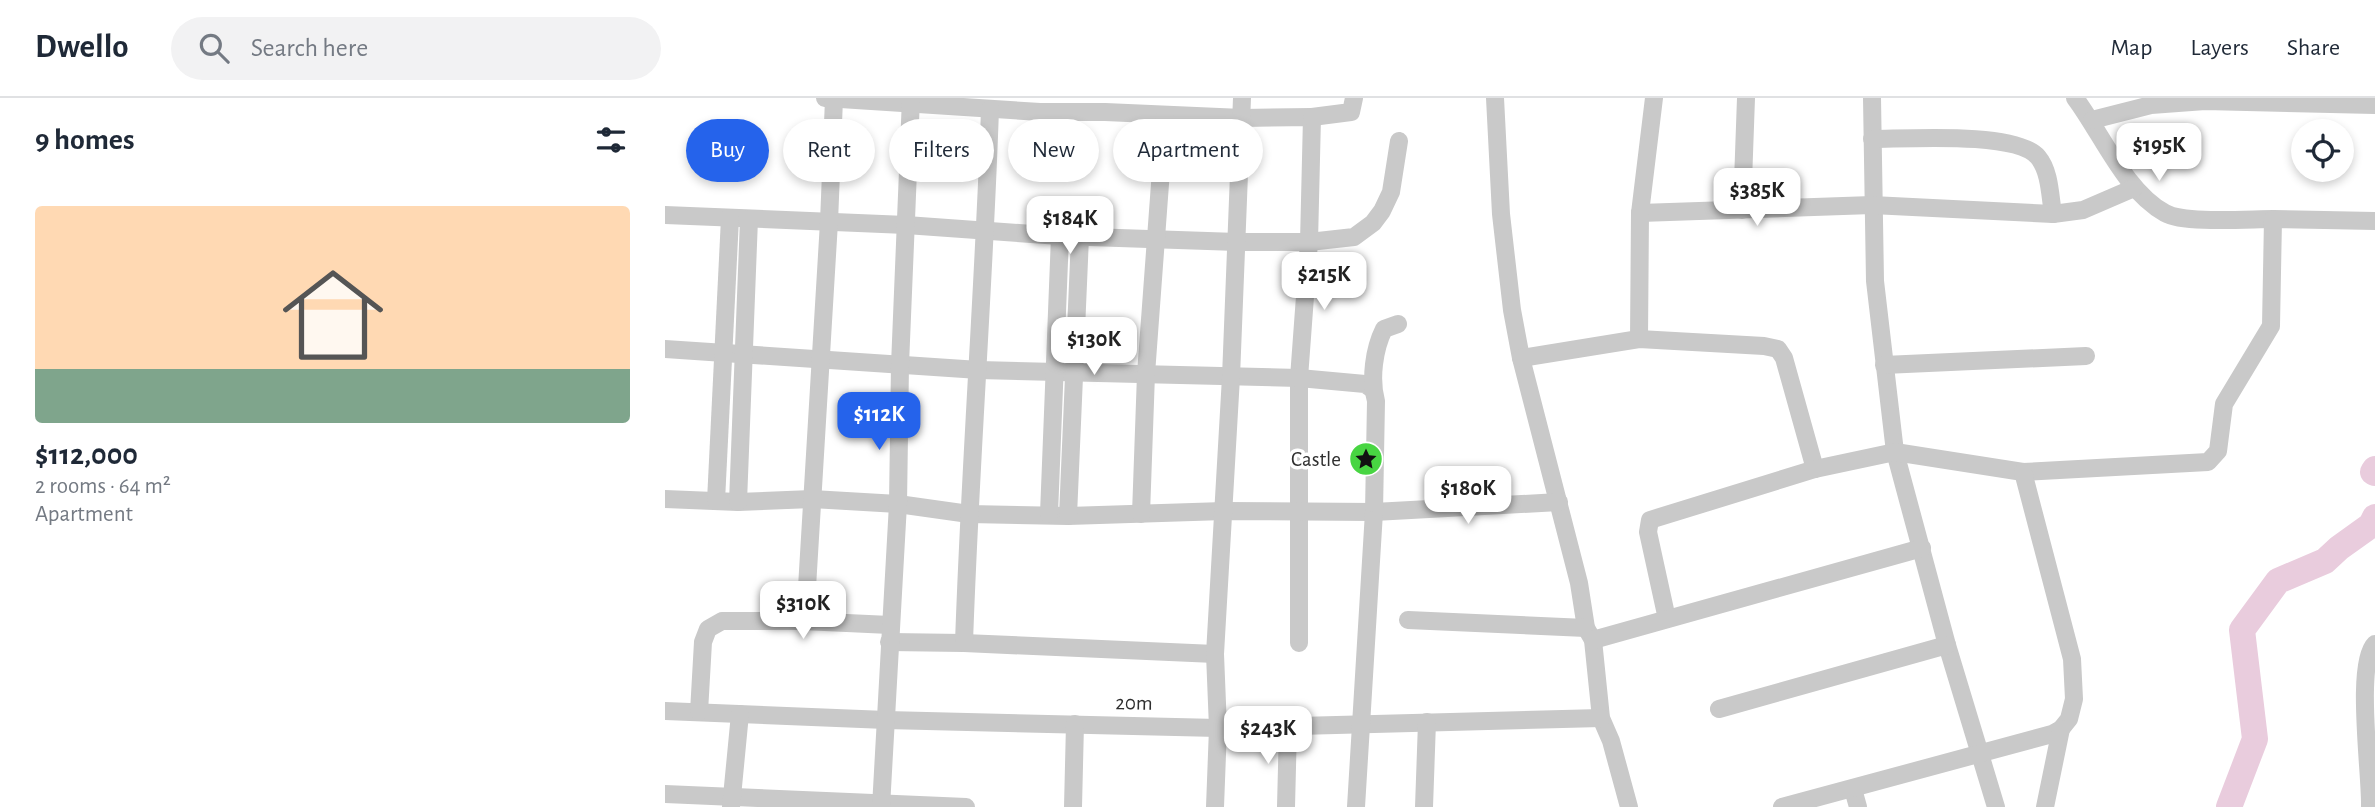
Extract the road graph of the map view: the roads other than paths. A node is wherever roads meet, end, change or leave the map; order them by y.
1 (825, 98) edge
2 (1242, 98) edge
3 (1354, 98) edge
4 (1495, 98) edge
5 (1654, 98) edge
6 (1746, 98) edge
7 (1872, 98) edge
8 (2075, 98) edge
9 (834, 99) edge
10 (911, 101) edge
11 (1040, 105) edge
12 (1106, 105) edge
13 (2375, 105) edge
14 (990, 109) junction
15 (1165, 116) junction
16 (1312, 117) junction
17 (1242, 118) junction
18 (2092, 120) junction
19 (1872, 139) junction
20 (1399, 141) dead end
21 (2134, 188) junction
22 (1873, 205) junction
23 (1742, 210) junction
24 (1640, 214) junction
25 (2053, 214) junction
26 (665, 215) edge
27 (730, 218) junction
28 (749, 219) junction
29 (2273, 219) junction
30 (2375, 221) edge
31 (829, 222) junction
32 (906, 225) junction
33 (986, 232) junction
34 (1060, 236) junction
35 (1080, 237) junction
36 (1154, 239) junction
37 (1237, 242) junction
38 (1309, 242) junction
39 (1398, 324) dead end
40 (1639, 339) junction
41 (665, 349) edge
42 (725, 353) junction
43 (743, 355) junction
44 (2086, 356) dead end
45 (1521, 358) junction
46 (820, 359) junction
47 (900, 365) junction
48 (1884, 366) junction
49 (979, 370) junction
50 (1056, 372) junction
51 (1075, 372) junction
52 (1146, 374) junction
53 (1231, 377) junction
54 (1299, 379) junction
55 (1373, 390) junction
56 (1895, 452) junction
57 (1815, 469) junction
58 (2023, 472) junction
59 (665, 499) edge
60 (812, 499) junction
61 (716, 501) junction
62 (738, 502) junction
63 (1559, 502) junction
64 (898, 504) junction
65 (1224, 511) junction
66 (1298, 511) junction
67 (1374, 512) junction
68 (969, 514) junction
69 (1049, 514) junction
70 (1141, 514) junction
71 (1068, 516) junction
72 (1922, 548) junction
73 (1667, 619) junction
74 (1408, 620) dead end
75 (803, 621) junction
76 (890, 634) junction
77 (1590, 634) junction
78 (964, 643) junction
79 (1300, 643) dead end
80 (2375, 644) edge
81 (1947, 645) junction
82 (1215, 654) junction
83 (1719, 709) dead end
84 (665, 711) edge
85 (699, 712) junction
86 (740, 714) junction
87 (1601, 718) junction
88 (885, 720) junction
89 (1427, 722) junction
90 (1075, 724) junction
91 (1362, 724) junction
92 (1288, 727) junction
93 (1218, 728) junction
94 (2061, 729) junction
95 (1980, 755) junction
96 (1853, 789) junction
97 (665, 794) edge
98 (731, 802) edge
99 (804, 804) edge
100 (881, 805) edge
101 (2372, 805) edge
102 (954, 807) edge
103 (1073, 807) edge
104 (1215, 807) edge
105 (1286, 807) edge
106 (1356, 807) edge
107 (1424, 807) edge
108 (1629, 807) edge
109 (1782, 807) edge
110 (1858, 807) edge
111 (1996, 807) edge
112 (2045, 807) edge

1 - 9 street
2 - 17 street
3 - 16 street
4 - 45 street
5 - 24 street
6 - 23 street
7 - 19 street
8 - 18 street
9 - 10 street
9 - 31 street
10 - 14 street
10 - 32 street
11 - 12 street
11 - 14 street
12 - 15 street
13 - 18 street
14 - 33 street
15 - 17 street
15 - 36 street
16 - 17 street
16 - 38 street
17 - 37 street
18 - 21 street
19 - 22 street
19 - 25 street
20 - 38 street
21 - 25 street
21 - 29 street
22 - 23 street
22 - 25 street
22 - 48 street
23 - 24 street
24 - 40 street
26 - 27 street
27 - 28 street
27 - 42 street
28 - 31 street
28 - 43 street
29 - 30 street
29 - 58 street
31 - 32 street
31 - 46 street
32 - 33 street
32 - 47 street
33 - 34 street
33 - 49 street
34 - 35 street
34 - 50 street
35 - 36 street
35 - 51 street
36 - 37 street
36 - 52 street
37 - 38 street
37 - 53 street
38 - 54 street
39 - 55 street
40 - 45 street
40 - 57 street
41 - 42 street
42 - 43 street
42 - 61 street
43 - 46 street
43 - 62 street
44 - 48 street
45 - 63 street
46 - 47 street
46 - 60 street
47 - 49 street
47 - 64 street
48 - 56 street
49 - 50 street
49 - 68 street
50 - 51 street
50 - 69 street
51 - 52 street
51 - 71 street
52 - 53 street
52 - 70 street
53 - 54 street
53 - 65 street
54 - 55 street
54 - 66 street
55 - 67 street
56 - 57 street
56 - 58 street
56 - 72 street
57 - 73 street
58 - 94 street
59 - 61 street
60 - 62 street
60 - 64 street
60 - 75 street
61 - 62 street
63 - 67 street
63 - 77 street
64 - 68 street
64 - 76 street
65 - 66 street
65 - 70 street
65 - 82 street
66 - 67 street
66 - 79 street
67 - 91 street
68 - 69 street
68 - 78 street
69 - 71 street
70 - 71 street
72 - 73 street
72 - 81 street
73 - 77 street
74 - 77 street
75 - 76 street
75 - 85 street
76 - 78 street
76 - 88 street
77 - 87 street
78 - 82 street
80 - 101 street
81 - 83 street
81 - 95 street
82 - 93 street
84 - 85 street, 20m
85 - 86 street, 20m
86 - 88 street, 20m
86 - 98 street
87 - 89 street, 20m
87 - 108 street
88 - 90 street, 20m
88 - 100 street
89 - 91 street, 20m
89 - 107 street
90 - 93 street, 20m
90 - 103 street
91 - 92 street, 20m
91 - 106 street
92 - 93 street, 20m
92 - 105 street
93 - 104 street
94 - 95 street
94 - 112 street
95 - 96 street
95 - 111 street
96 - 109 street
96 - 110 street
97 - 98 street
98 - 99 street
99 - 100 street
100 - 102 street

